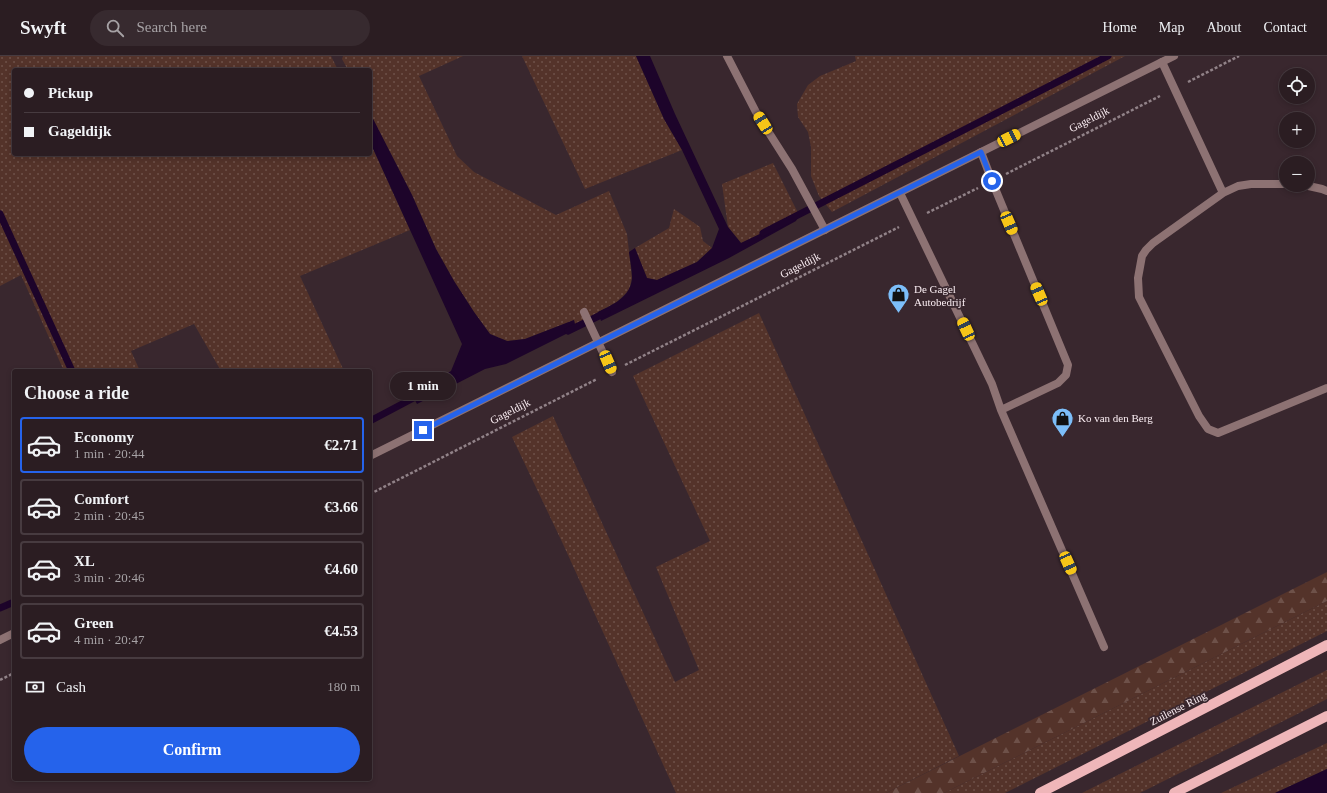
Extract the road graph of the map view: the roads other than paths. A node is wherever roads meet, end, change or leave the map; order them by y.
1 (727, 56) edge
2 (1174, 56) edge
3 (1162, 62) junction
4 (981, 152) junction
5 (1279, 184) edge
6 (1315, 187) edge
7 (1327, 191) edge
8 (900, 193) junction
9 (1223, 193) junction
10 (825, 230) junction
11 (584, 312) dead end
12 (599, 342) junction
13 (612, 372) road end
14 (1327, 388) edge
15 (1001, 410) junction
16 (372, 455) edge
17 (12, 634) edge
18 (0, 640) edge
19 (1327, 645) edge
20 (1104, 647) dead end
21 (1327, 716) edge
22 (1040, 793) edge
23 (1174, 793) edge

1 - 10 street
2 - 3 street, Gageldijk
3 - 4 street, Gageldijk
3 - 9 street
4 - 8 street, Gageldijk
4 - 15 street
5 - 9 street
6 - 7 street
8 - 10 street, Gageldijk
8 - 15 street
9 - 14 street
10 - 12 street, Gageldijk
11 - 12 street
12 - 13 street
12 - 16 street, Gageldijk
15 - 20 street
17 - 18 street
19 - 22 main road, Zuilense Ring
21 - 23 main road

